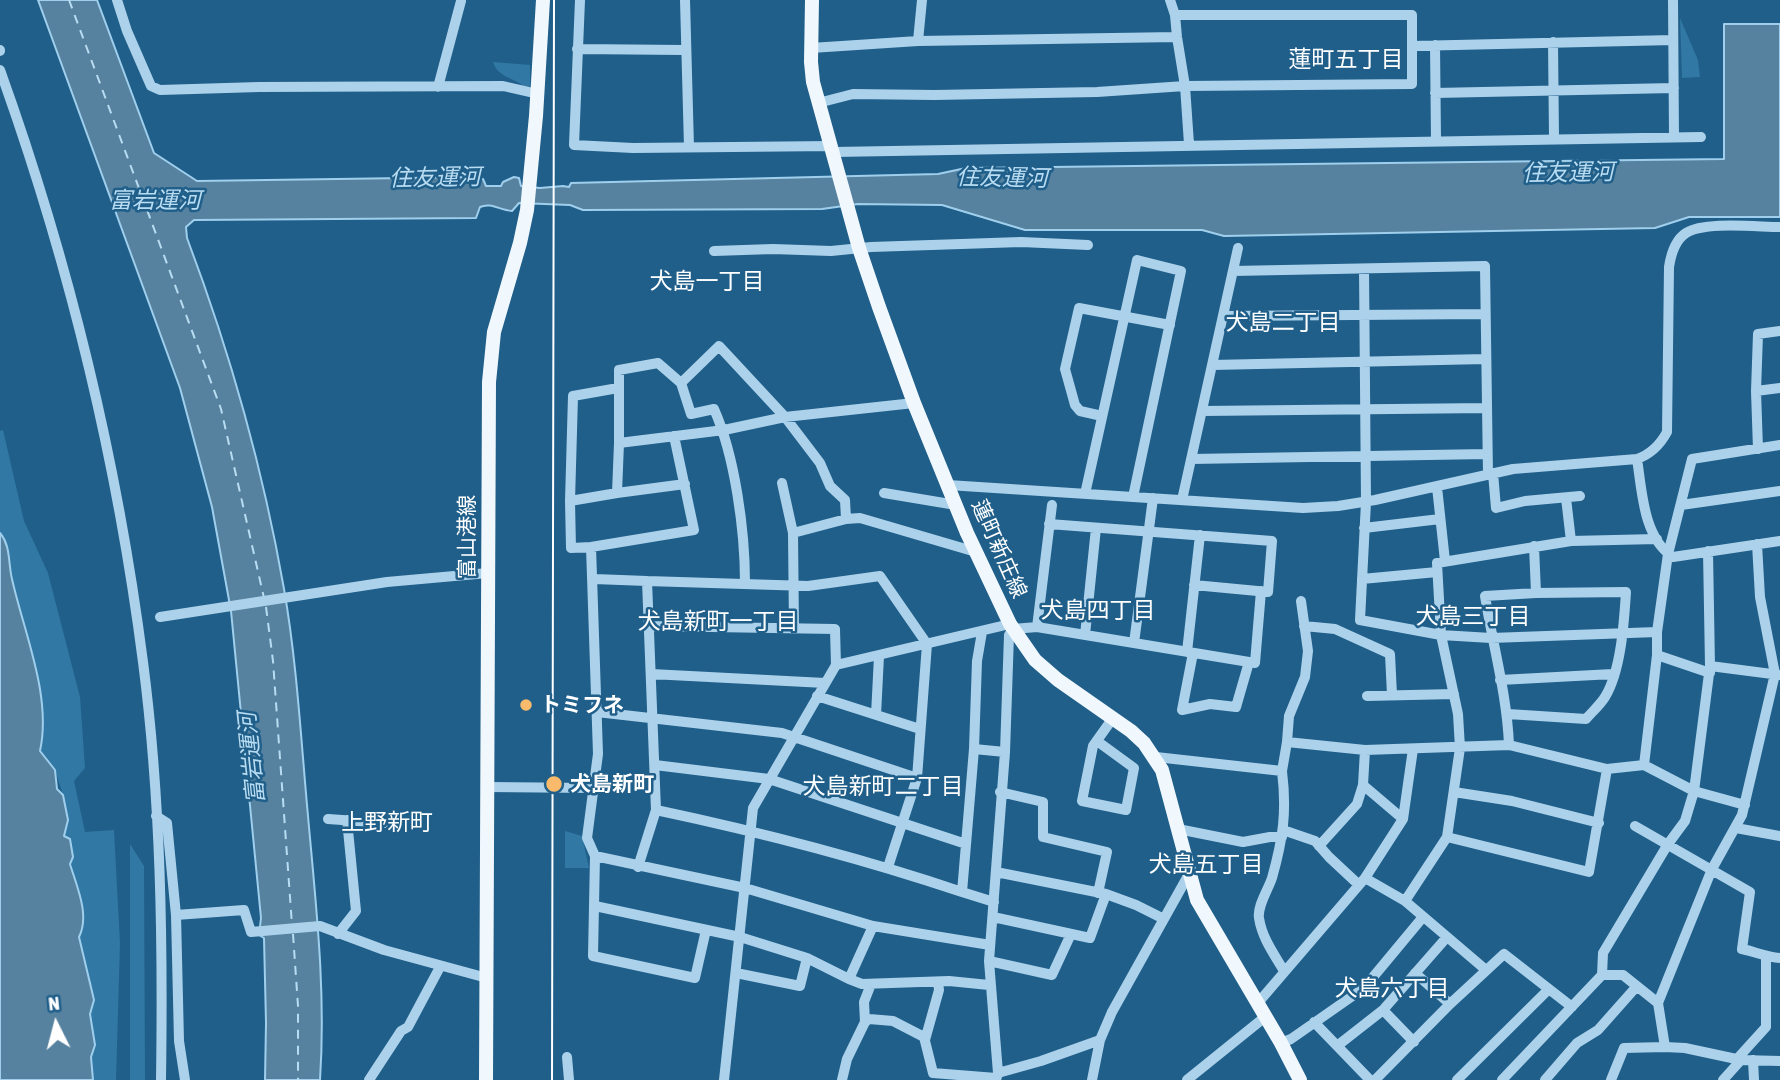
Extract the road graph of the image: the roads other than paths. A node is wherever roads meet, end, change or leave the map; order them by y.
1 (117, 0) edge
2 (543, 0) edge
3 (580, 0) edge
4 (685, 0) edge
5 (812, 0) edge
6 (922, 0) edge
7 (1170, 0) edge
8 (461, 1) edge
9 (1673, 2) edge
10 (1175, 15) junction
11 (1177, 37) junction
12 (1673, 40) junction
13 (918, 41) junction
14 (1553, 42) junction
15 (1435, 45) junction
16 (1412, 46) junction
17 (577, 48) junction
18 (811, 48) junction
19 (684, 50) junction
20 (0, 70) edge
21 (1185, 86) junction
22 (438, 87) junction
23 (1674, 88) junction
24 (1554, 90) junction
25 (1435, 93) junction
26 (538, 94) junction
27 (818, 103) junction
28 (1674, 137) junction
29 (1701, 137) dead end
30 (1555, 138) junction
31 (1436, 140) junction
32 (1189, 144) junction
33 (689, 147) junction
34 (834, 152) junction
35 (1780, 227) edge
36 (1088, 245) dead end
37 (859, 248) junction
38 (1238, 248) dead end
39 (715, 251) dead end
40 (1364, 269) junction
41 (1233, 271) junction
42 (1485, 314) junction
43 (1125, 315) junction
44 (1364, 315) junction
45 (1223, 316) junction
46 (1170, 325) junction
47 (1780, 331) edge
48 (1486, 359) junction
49 (1364, 362) junction
50 (1212, 365) junction
51 (681, 383) junction
52 (618, 388) junction
53 (1780, 388) edge
54 (1756, 391) junction
55 (914, 403) junction
56 (1487, 408) junction
57 (1365, 409) junction
58 (1202, 411) junction
59 (1102, 416) junction
60 (785, 417) junction
61 (724, 430) junction
62 (674, 436) junction
63 (619, 443) junction
64 (1780, 446) edge
65 (1758, 449) junction
66 (1487, 454) junction
67 (1365, 456) junction
68 (1191, 459) junction
69 (1637, 459) junction
70 (1490, 474) junction
71 (782, 483) dead end
72 (685, 484) junction
73 (948, 485) junction
74 (1437, 487) junction
75 (1780, 491) edge
76 (617, 493) junction
77 (884, 493) dead end
78 (1085, 494) junction
79 (1580, 496) dead end
80 (1133, 497) junction
81 (1153, 498) junction
82 (1566, 498) junction
83 (1182, 500) junction
84 (570, 501) junction
85 (1366, 502) junction
86 (956, 505) junction
87 (1052, 505) dead end
88 (1681, 505) junction
89 (846, 519) junction
90 (1440, 519) junction
91 (1049, 524) junction
92 (1096, 528) junction
93 (1364, 528) junction
94 (1149, 532) junction
95 (793, 533) junction
96 (1200, 535) junction
97 (1657, 538) junction
98 (1571, 541) junction
99 (1780, 541) edge
100 (1757, 544) junction
101 (1534, 546) junction
102 (592, 547) junction
103 (1709, 551) junction
104 (976, 552) junction
105 (1668, 554) junction
106 (1445, 561) junction
107 (1437, 572) junction
108 (488, 573) junction
109 (594, 579) junction
110 (1362, 579) junction
111 (647, 581) junction
112 (745, 583) junction
113 (793, 584) junction
114 (1194, 585) junction
115 (1261, 591) junction
116 (1536, 593) junction
117 (1301, 601) dead end
118 (160, 617) dead end
119 (650, 626) junction
120 (1304, 626) junction
121 (1011, 627) junction
122 (1037, 627) junction
123 (794, 628) junction
124 (982, 632) junction
125 (1623, 632) junction
126 (1657, 632) junction
127 (1085, 635) junction
128 (1441, 635) junction
129 (1491, 638) junction
130 (1134, 643) junction
131 (927, 644) junction
132 (1190, 652) junction
133 (1657, 655) junction
134 (879, 656) junction
135 (1249, 662) junction
136 (836, 665) junction
137 (1710, 669) junction
138 (651, 674) junction
139 (1613, 674) junction
140 (1778, 675) edge
141 (1500, 680) junction
142 (824, 683) junction
143 (1454, 694) junction
144 (1392, 695) junction
145 (817, 696) junction
146 (1367, 696) dead end
147 (597, 712) junction
148 (1508, 714) junction
149 (876, 715) junction
150 (653, 718) junction
151 (1112, 718) junction
152 (920, 729) junction
153 (793, 738) junction
154 (1097, 741) junction
155 (1287, 742) junction
156 (1509, 745) junction
157 (1460, 748) junction
158 (974, 749) junction
159 (1413, 749) junction
160 (1365, 750) junction
161 (1004, 752) junction
162 (1156, 757) junction
163 (655, 765) junction
164 (1644, 765) junction
165 (1607, 769) junction
166 (1282, 772) junction
167 (917, 778) junction
168 (769, 779) junction
169 (1363, 785) junction
170 (487, 787) junction
171 (593, 788) junction
172 (1694, 791) junction
173 (1000, 792) junction
174 (1454, 792) junction
175 (1745, 805) junction
176 (656, 810) junction
177 (156, 816) junction
178 (328, 819) dead end
179 (347, 820) junction
180 (1403, 820) junction
181 (902, 822) junction
182 (1599, 823) junction
183 (399, 824) dead end
184 (1635, 826) dead end
185 (1736, 828) junction
186 (1178, 829) junction
187 (751, 830) junction
188 (1282, 834) junction
189 (1780, 836) edge
190 (1447, 837) junction
191 (966, 844) junction
192 (1668, 844) junction
193 (1319, 846) junction
194 (594, 856) junction
195 (638, 867) junction
196 (888, 867) junction
197 (1712, 869) junction
198 (996, 872) junction
199 (1189, 874) junction
200 (1362, 881) junction
201 (745, 888) junction
202 (962, 892) junction
203 (1102, 894) junction
204 (1405, 901) junction
205 (994, 902) junction
206 (595, 906) junction
207 (176, 915) junction
208 (993, 917) junction
209 (1423, 918) junction
210 (1164, 919) junction
211 (873, 926) junction
212 (706, 930) junction
213 (338, 934) junction
214 (1071, 934) junction
215 (740, 937) junction
216 (1447, 937) junction
217 (990, 945) junction
218 (1766, 957) junction
219 (807, 958) junction
220 (1780, 958) edge
221 (989, 961) junction
222 (440, 967) junction
223 (1486, 970) junction
224 (1284, 971) junction
225 (736, 973) junction
226 (1415, 973) junction
227 (1602, 975) junction
228 (487, 978) junction
229 (849, 979) junction
230 (937, 982) junction
231 (871, 984) junction
232 (989, 985) junction
233 (1637, 986) junction
234 (1549, 989) junction
235 (1658, 1003) junction
236 (1257, 1004) junction
237 (1450, 1004) junction
238 (1572, 1007) junction
239 (1383, 1010) junction
240 (1265, 1017) junction
241 (865, 1022) junction
242 (1314, 1022) junction
243 (925, 1040) junction
244 (1100, 1040) junction
245 (1414, 1042) junction
246 (1281, 1043) junction
247 (1337, 1046) junction
248 (1665, 1046) junction
249 (567, 1057) dead end
250 (1743, 1060) junction
251 (1780, 1061) edge
252 (1198, 1076) edge
253 (996, 1077) edge
254 (160, 1080) edge
255 (185, 1080) edge
256 (369, 1080) edge
257 (486, 1080) edge
258 (570, 1080) edge
259 (724, 1080) edge
260 (842, 1080) edge
261 (1092, 1080) edge
262 (1187, 1080) edge
263 (1300, 1080) edge
264 (1372, 1080) edge
265 (1457, 1080) edge
266 (1502, 1080) edge
267 (1545, 1080) edge
268 (1612, 1080) edge
269 (1723, 1080) edge
270 (1754, 1080) edge

1 - 22 street
2 - 26 main road, 富山港線
3 - 17 street
4 - 19 street
5 - 18 main road, 蓮町新庄線
6 - 13 street
7 - 10 street
8 - 22 street
9 - 12 street
10 - 11 street
10 - 16 street
11 - 13 street
11 - 21 street
12 - 14 street
12 - 23 street
13 - 18 street
14 - 15 street
14 - 24 street
15 - 16 street
15 - 25 street
16 - 21 street
17 - 19 street
17 - 33 street
18 - 27 main road, 蓮町新庄線
19 - 33 street
20 - 177 street
21 - 27 street
21 - 32 street
22 - 26 street
23 - 24 street
23 - 28 street
24 - 25 street
24 - 30 street
25 - 31 street
26 - 108 main road, 富山港線
27 - 34 main road, 蓮町新庄線
28 - 29 street
28 - 30 street
30 - 31 street
31 - 32 street
32 - 34 street
33 - 34 street
34 - 37 main road, 蓮町新庄線
35 - 69 street
36 - 37 street
37 - 39 street
37 - 55 main road, 蓮町新庄線
38 - 41 street
40 - 41 street
40 - 42 street
40 - 44 street
41 - 45 street
42 - 44 street
42 - 48 street
43 - 46 street
43 - 46 street
43 - 59 street
43 - 59 street
44 - 45 street
44 - 49 street
45 - 50 street
46 - 80 street
47 - 54 street
48 - 49 street
48 - 56 street
49 - 50 street
49 - 57 street
50 - 58 street
51 - 52 street
51 - 60 street
51 - 61 street
52 - 63 street
52 - 84 street
53 - 54 street
54 - 65 street
55 - 60 street
55 - 73 main road, 蓮町新庄線
56 - 57 street
56 - 66 street
57 - 58 street
57 - 67 street
58 - 68 street
59 - 78 street
60 - 61 street
60 - 89 street
61 - 62 street
61 - 112 street
62 - 63 street
62 - 72 street
63 - 76 street
64 - 65 street
65 - 88 street
66 - 67 street
66 - 70 street
67 - 68 street
67 - 85 street
68 - 83 street
69 - 70 street
69 - 97 street
70 - 74 street
70 - 82 street
71 - 95 street
72 - 76 street
72 - 102 street
73 - 78 street
73 - 86 main road, 蓮町新庄線
74 - 85 street
74 - 90 street
75 - 88 street
76 - 84 street
77 - 86 street
78 - 80 street
79 - 82 street
80 - 81 street
81 - 83 street
81 - 94 street
82 - 98 street
83 - 85 street
84 - 102 street
85 - 93 street
86 - 104 main road, 蓮町新庄線
87 - 91 street
88 - 105 street
89 - 95 street
89 - 104 street
90 - 93 street
90 - 106 street
91 - 92 street
91 - 122 street
92 - 94 street
92 - 127 street
93 - 110 street
94 - 96 street
94 - 130 street
95 - 113 street
96 - 114 street
96 - 115 street
97 - 98 street
97 - 105 street
98 - 101 street
99 - 100 street
100 - 103 street
100 - 140 street
101 - 106 street
101 - 116 street
102 - 109 street
103 - 105 street
103 - 137 street
104 - 121 main road, 蓮町新庄線
105 - 126 street
106 - 107 street
107 - 110 street
107 - 128 street
108 - 118 street
108 - 170 main road, 富山港線
109 - 111 street
109 - 147 street
110 - 128 street
111 - 112 street
111 - 119 street
112 - 113 street
113 - 123 street
113 - 131 street
114 - 115 street
114 - 132 street
115 - 135 street
116 - 125 street
116 - 129 street
117 - 120 street
119 - 123 street
119 - 138 street
120 - 144 street
120 - 155 street
121 - 122 street
121 - 124 street
121 - 151 main road, 蓮町新庄線
121 - 161 street
122 - 127 street
123 - 136 street
124 - 131 street
124 - 158 street
125 - 126 street
125 - 129 street
125 - 139 street
126 - 133 street
127 - 130 street
128 - 129 street
128 - 143 street
129 - 141 street
130 - 132 street
131 - 134 street
131 - 152 street
132 - 135 street
132 - 135 street
133 - 137 street
133 - 164 street
134 - 136 street
134 - 149 street
136 - 142 street
137 - 140 street
137 - 172 street
138 - 142 street
138 - 150 street
139 - 141 street
139 - 148 street
140 - 175 street
141 - 148 street
142 - 145 street
143 - 144 street
143 - 157 street
144 - 146 street
145 - 149 street
145 - 153 street
147 - 150 street
147 - 171 street
148 - 156 street
149 - 152 street
150 - 153 street
150 - 163 street
151 - 154 street
151 - 162 main road, 蓮町新庄線
152 - 167 street
153 - 167 street
153 - 168 street
154 - 154 street
155 - 160 street
155 - 166 street
156 - 157 street
156 - 165 street
157 - 159 street
157 - 174 street
158 - 161 street
158 - 191 street
159 - 160 street
159 - 180 street
160 - 169 street
161 - 173 street
162 - 166 street
162 - 186 main road, 蓮町新庄線
163 - 168 street
163 - 176 street
164 - 165 street
164 - 172 street
165 - 182 street
166 - 188 street
167 - 181 street
168 - 181 street
168 - 187 street
169 - 180 street
169 - 193 street
170 - 171 street
170 - 228 main road, 富山港線
171 - 194 street
172 - 175 street
172 - 192 street
173 - 198 street
173 - 203 street
174 - 182 street
174 - 190 street
175 - 185 street
176 - 187 street
176 - 195 street
177 - 207 street
177 - 254 street
178 - 179 street
179 - 183 street
179 - 213 street
180 - 200 street
181 - 191 street
181 - 196 street
182 - 190 street
184 - 192 street
185 - 189 street
185 - 197 street
186 - 188 street
186 - 199 main road, 蓮町新庄線
187 - 196 street
187 - 201 street
188 - 193 street
188 - 224 street
190 - 204 street
191 - 202 street
192 - 197 street
192 - 227 street
193 - 200 street
194 - 195 street
194 - 206 street
195 - 201 street
196 - 202 street
197 - 218 street
197 - 235 street
198 - 203 street
198 - 205 street
199 - 210 street
199 - 236 main road, 蓮町新庄線
200 - 204 street
200 - 224 street
201 - 211 street
201 - 215 street
202 - 205 street
203 - 210 street
203 - 214 street
204 - 209 street
205 - 208 street
206 - 212 street
206 - 212 street
207 - 213 street
207 - 255 street
208 - 214 street
208 - 217 street
209 - 216 street
209 - 242 street
210 - 244 street
211 - 217 street
211 - 229 street
212 - 215 street
213 - 222 street
214 - 221 street
215 - 219 street
215 - 225 street
216 - 223 street
216 - 226 street
217 - 221 street
218 - 220 street
218 - 250 street
219 - 225 street
219 - 229 street
221 - 232 street
222 - 228 street
222 - 256 street
223 - 234 street
223 - 237 street
224 - 236 street
225 - 259 street
226 - 237 street
226 - 239 street
227 - 233 street
227 - 238 street
228 - 257 main road, 富山港線
229 - 231 street
230 - 231 street
230 - 232 street
230 - 243 street
231 - 241 street
232 - 253 street
233 - 235 street
233 - 267 street
234 - 238 street
234 - 265 street
235 - 248 street
236 - 240 main road, 蓮町新庄線
237 - 245 street
238 - 266 street
239 - 245 street
239 - 247 street
240 - 246 main road, 蓮町新庄線
240 - 252 street
241 - 243 street
241 - 260 street
242 - 246 street
242 - 247 street
243 - 253 street
244 - 253 street
244 - 261 street
245 - 264 street
246 - 263 main road, 蓮町新庄線
247 - 264 street
248 - 250 street
248 - 268 street
249 - 258 street
250 - 251 street
250 - 269 street
250 - 270 street
252 - 262 street

